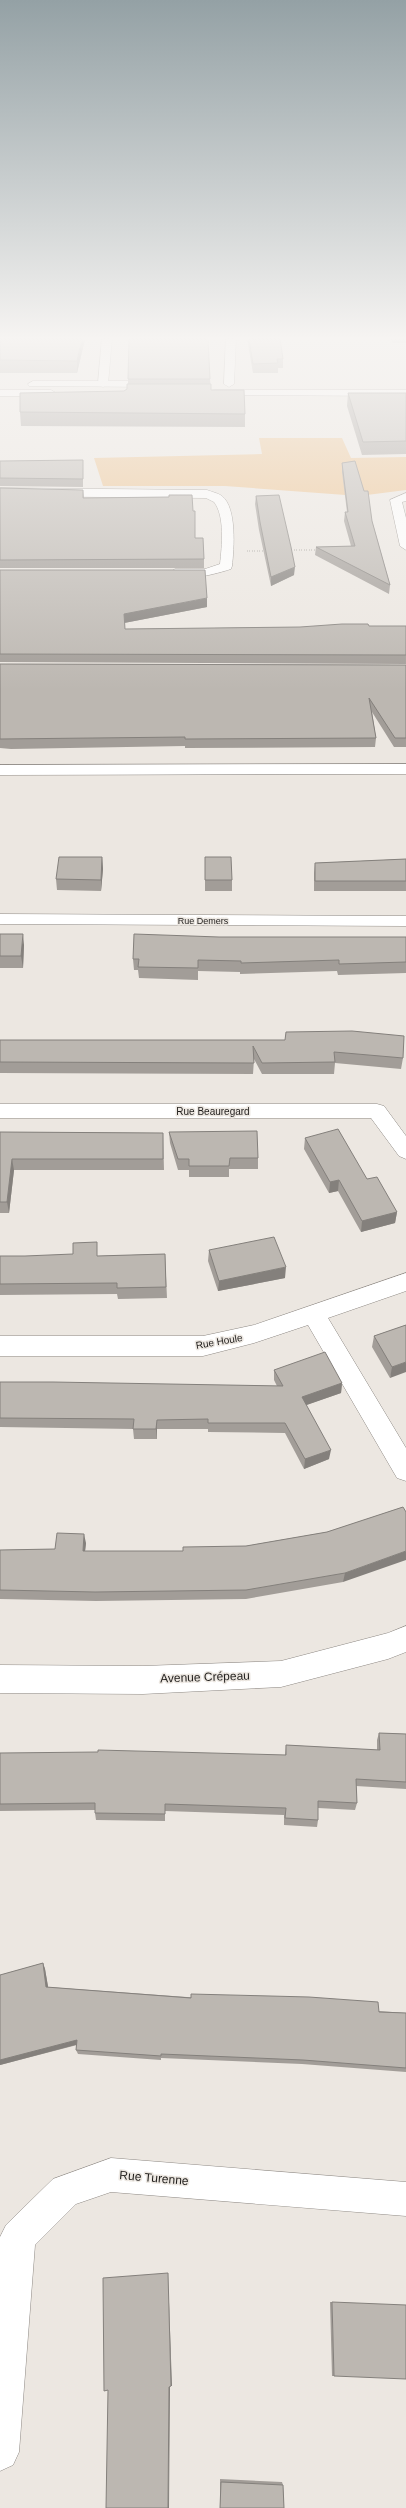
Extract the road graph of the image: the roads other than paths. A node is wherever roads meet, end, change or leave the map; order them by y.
1 (0, 492) edge
2 (406, 497) edge
3 (406, 546) edge
4 (166, 573) edge
5 (406, 769) edge
6 (0, 770) edge
7 (0, 919) edge
8 (406, 921) edge
9 (0, 1111) edge
10 (406, 1151) edge
11 (406, 1282) edge
12 (314, 1314) junction
13 (0, 1346) edge
14 (406, 1470) edge
15 (406, 1639) edge
16 (0, 1680) edge
17 (406, 2199) edge
18 (0, 2452) edge

1 - 4 street
2 - 3 street
5 - 6 street
7 - 8 street, Rue Demers
9 - 10 street, Rue Beauregard
11 - 12 street, Rue Houle
12 - 13 street, Rue Houle
12 - 14 street
15 - 16 street, Avenue Crépeau
17 - 18 street, Rue Turenne

